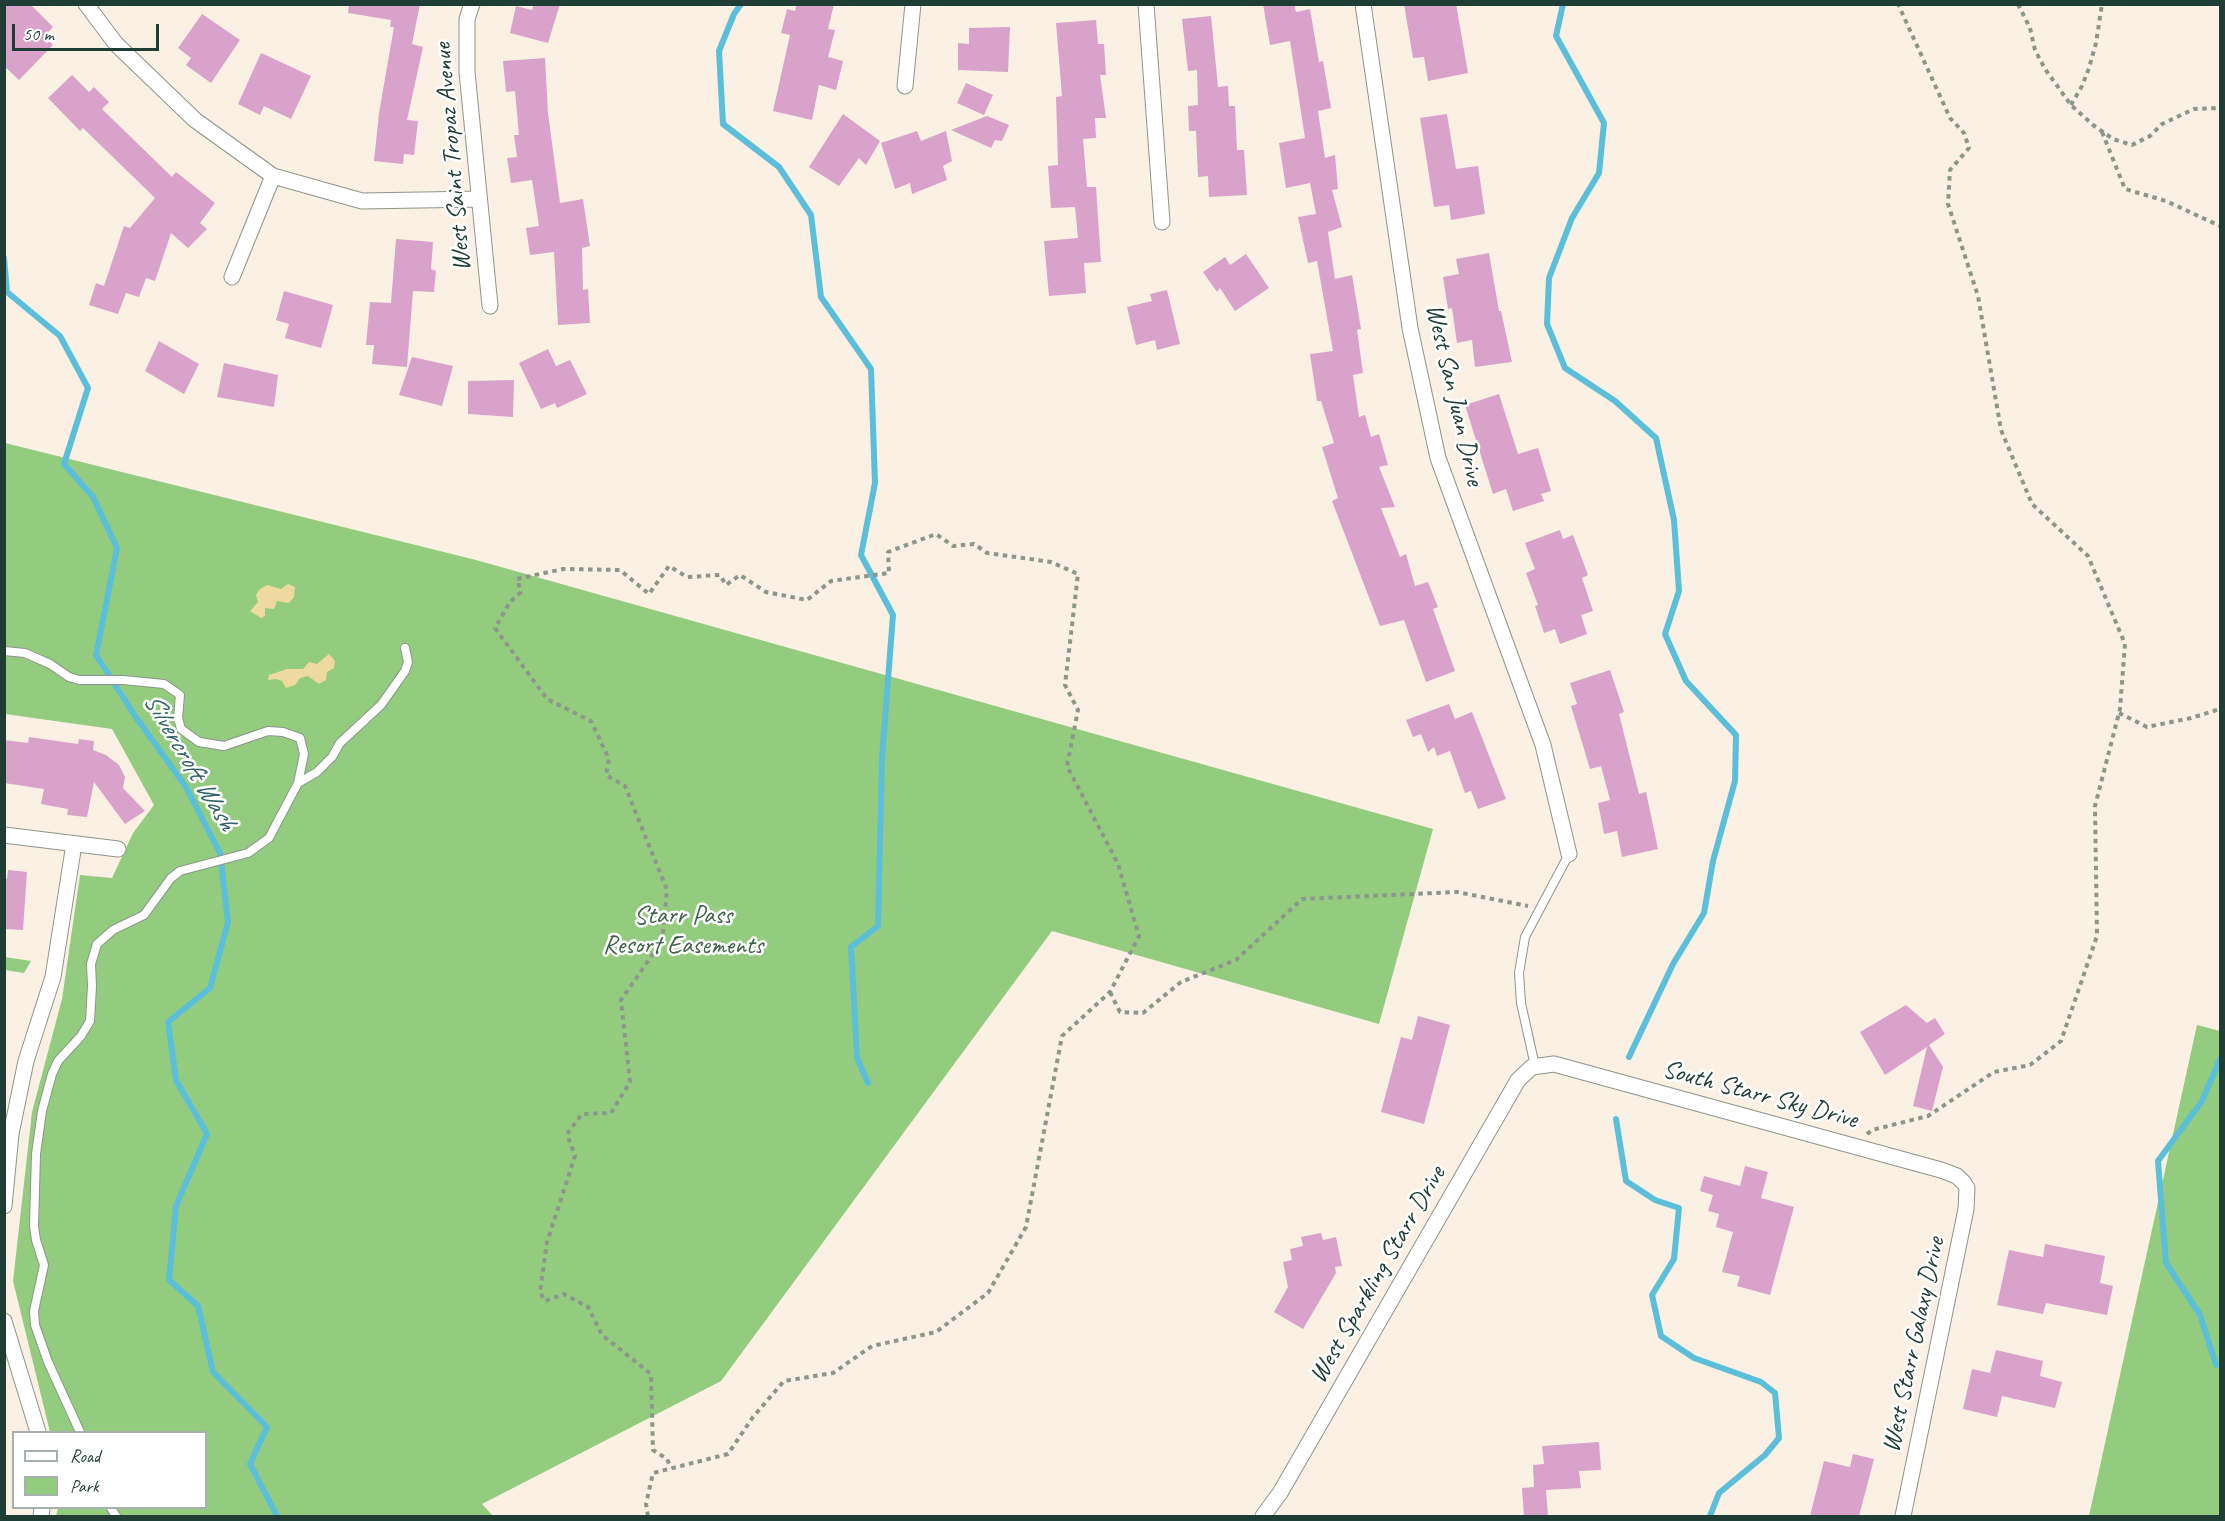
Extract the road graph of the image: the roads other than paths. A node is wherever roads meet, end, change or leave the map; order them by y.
1 (86, 4) edge
2 (472, 4) edge
3 (913, 4) edge
4 (1146, 4) edge
5 (1363, 4) edge
6 (905, 86) dead end
7 (273, 176) junction
8 (479, 200) junction
9 (1162, 222) dead end
10 (232, 277) dead end
11 (490, 306) dead end
12 (405, 648) dead end
13 (4, 651) edge
14 (298, 783) junction
15 (4, 835) edge
16 (74, 844) junction
17 (118, 849) dead end
18 (1569, 854) joint
19 (1537, 1065) junction
20 (1964, 1183) joint
21 (4, 1206) edge
22 (4, 1321) edge
23 (38, 1431) edge
24 (80, 1431) edge
25 (1263, 1516) edge
26 (1903, 1516) edge

1 - 7 street
2 - 8 street, West Saint Tropaz Avenue
3 - 6 street
4 - 9 street
5 - 18 street, West San Juan Drive
7 - 8 street
7 - 10 street
8 - 11 street, West Saint Tropaz Avenue
12 - 14 lane
13 - 14 lane
14 - 24 lane
15 - 16 street
16 - 17 street
16 - 21 street
18 - 19 lane
19 - 20 street, South Starr Sky Drive
19 - 25 street, West Sparkling Starr Drive
20 - 26 street, West Starr Galaxy Drive
22 - 23 street

